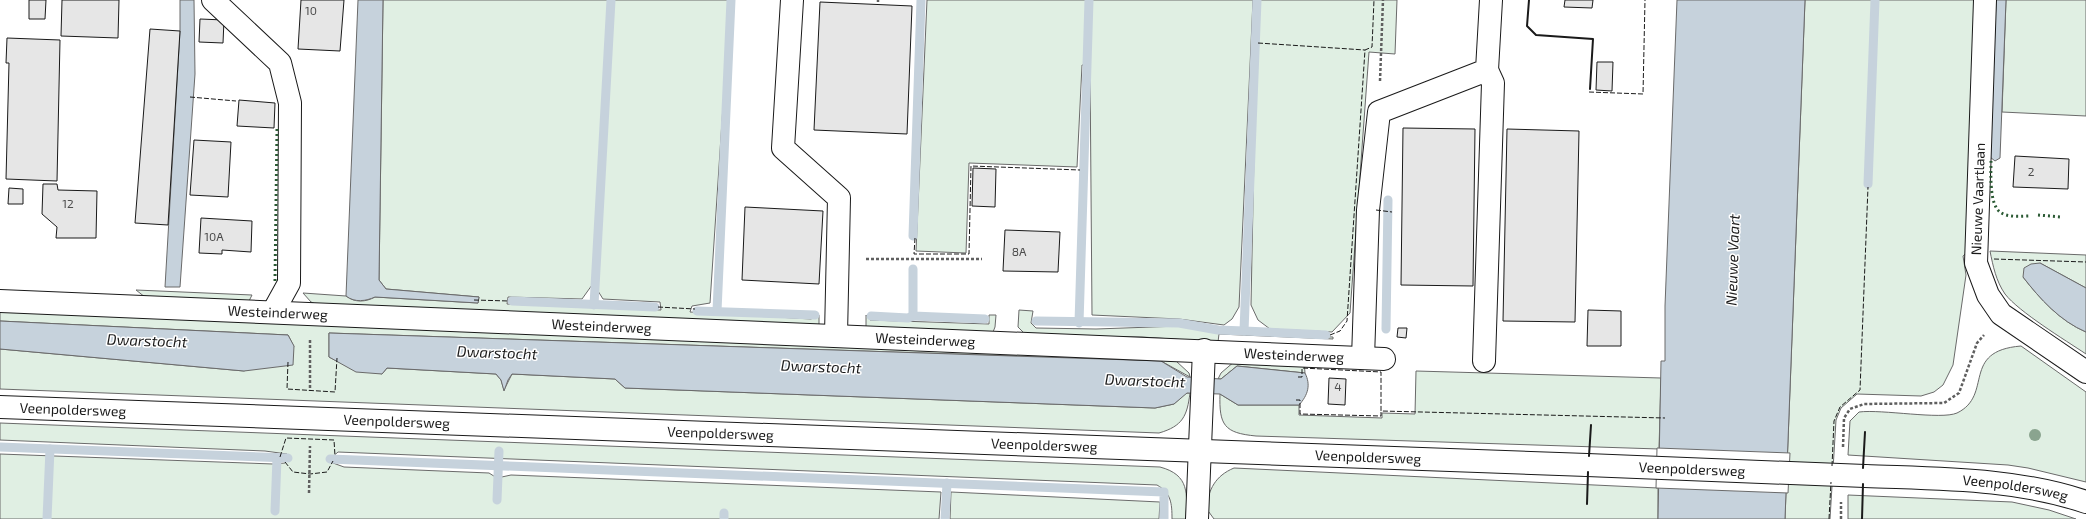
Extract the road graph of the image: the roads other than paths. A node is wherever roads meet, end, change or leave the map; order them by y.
1 (213, 0) edge
2 (792, 0) edge
3 (1491, 0) edge
4 (1985, 0) edge
5 (1487, 70) junction
6 (0, 301) edge
7 (274, 312) junction
8 (836, 335) junction
9 (1204, 350) junction
10 (1484, 361) dead end
11 (2086, 372) edge
12 (0, 407) edge
13 (1200, 451) junction
14 (2086, 502) edge
15 (1196, 519) edge

1 - 7 street
2 - 8 street
3 - 5 street
4 - 11 street, Nieuwe Vaartlaan
5 - 9 street, Westeinderweg
5 - 10 street
6 - 7 street, Westeinderweg
7 - 8 street, Westeinderweg
8 - 9 street, Westeinderweg
9 - 13 street
12 - 13 street, Veenpoldersweg
13 - 14 street, Veenpoldersweg, bridge
13 - 15 street

